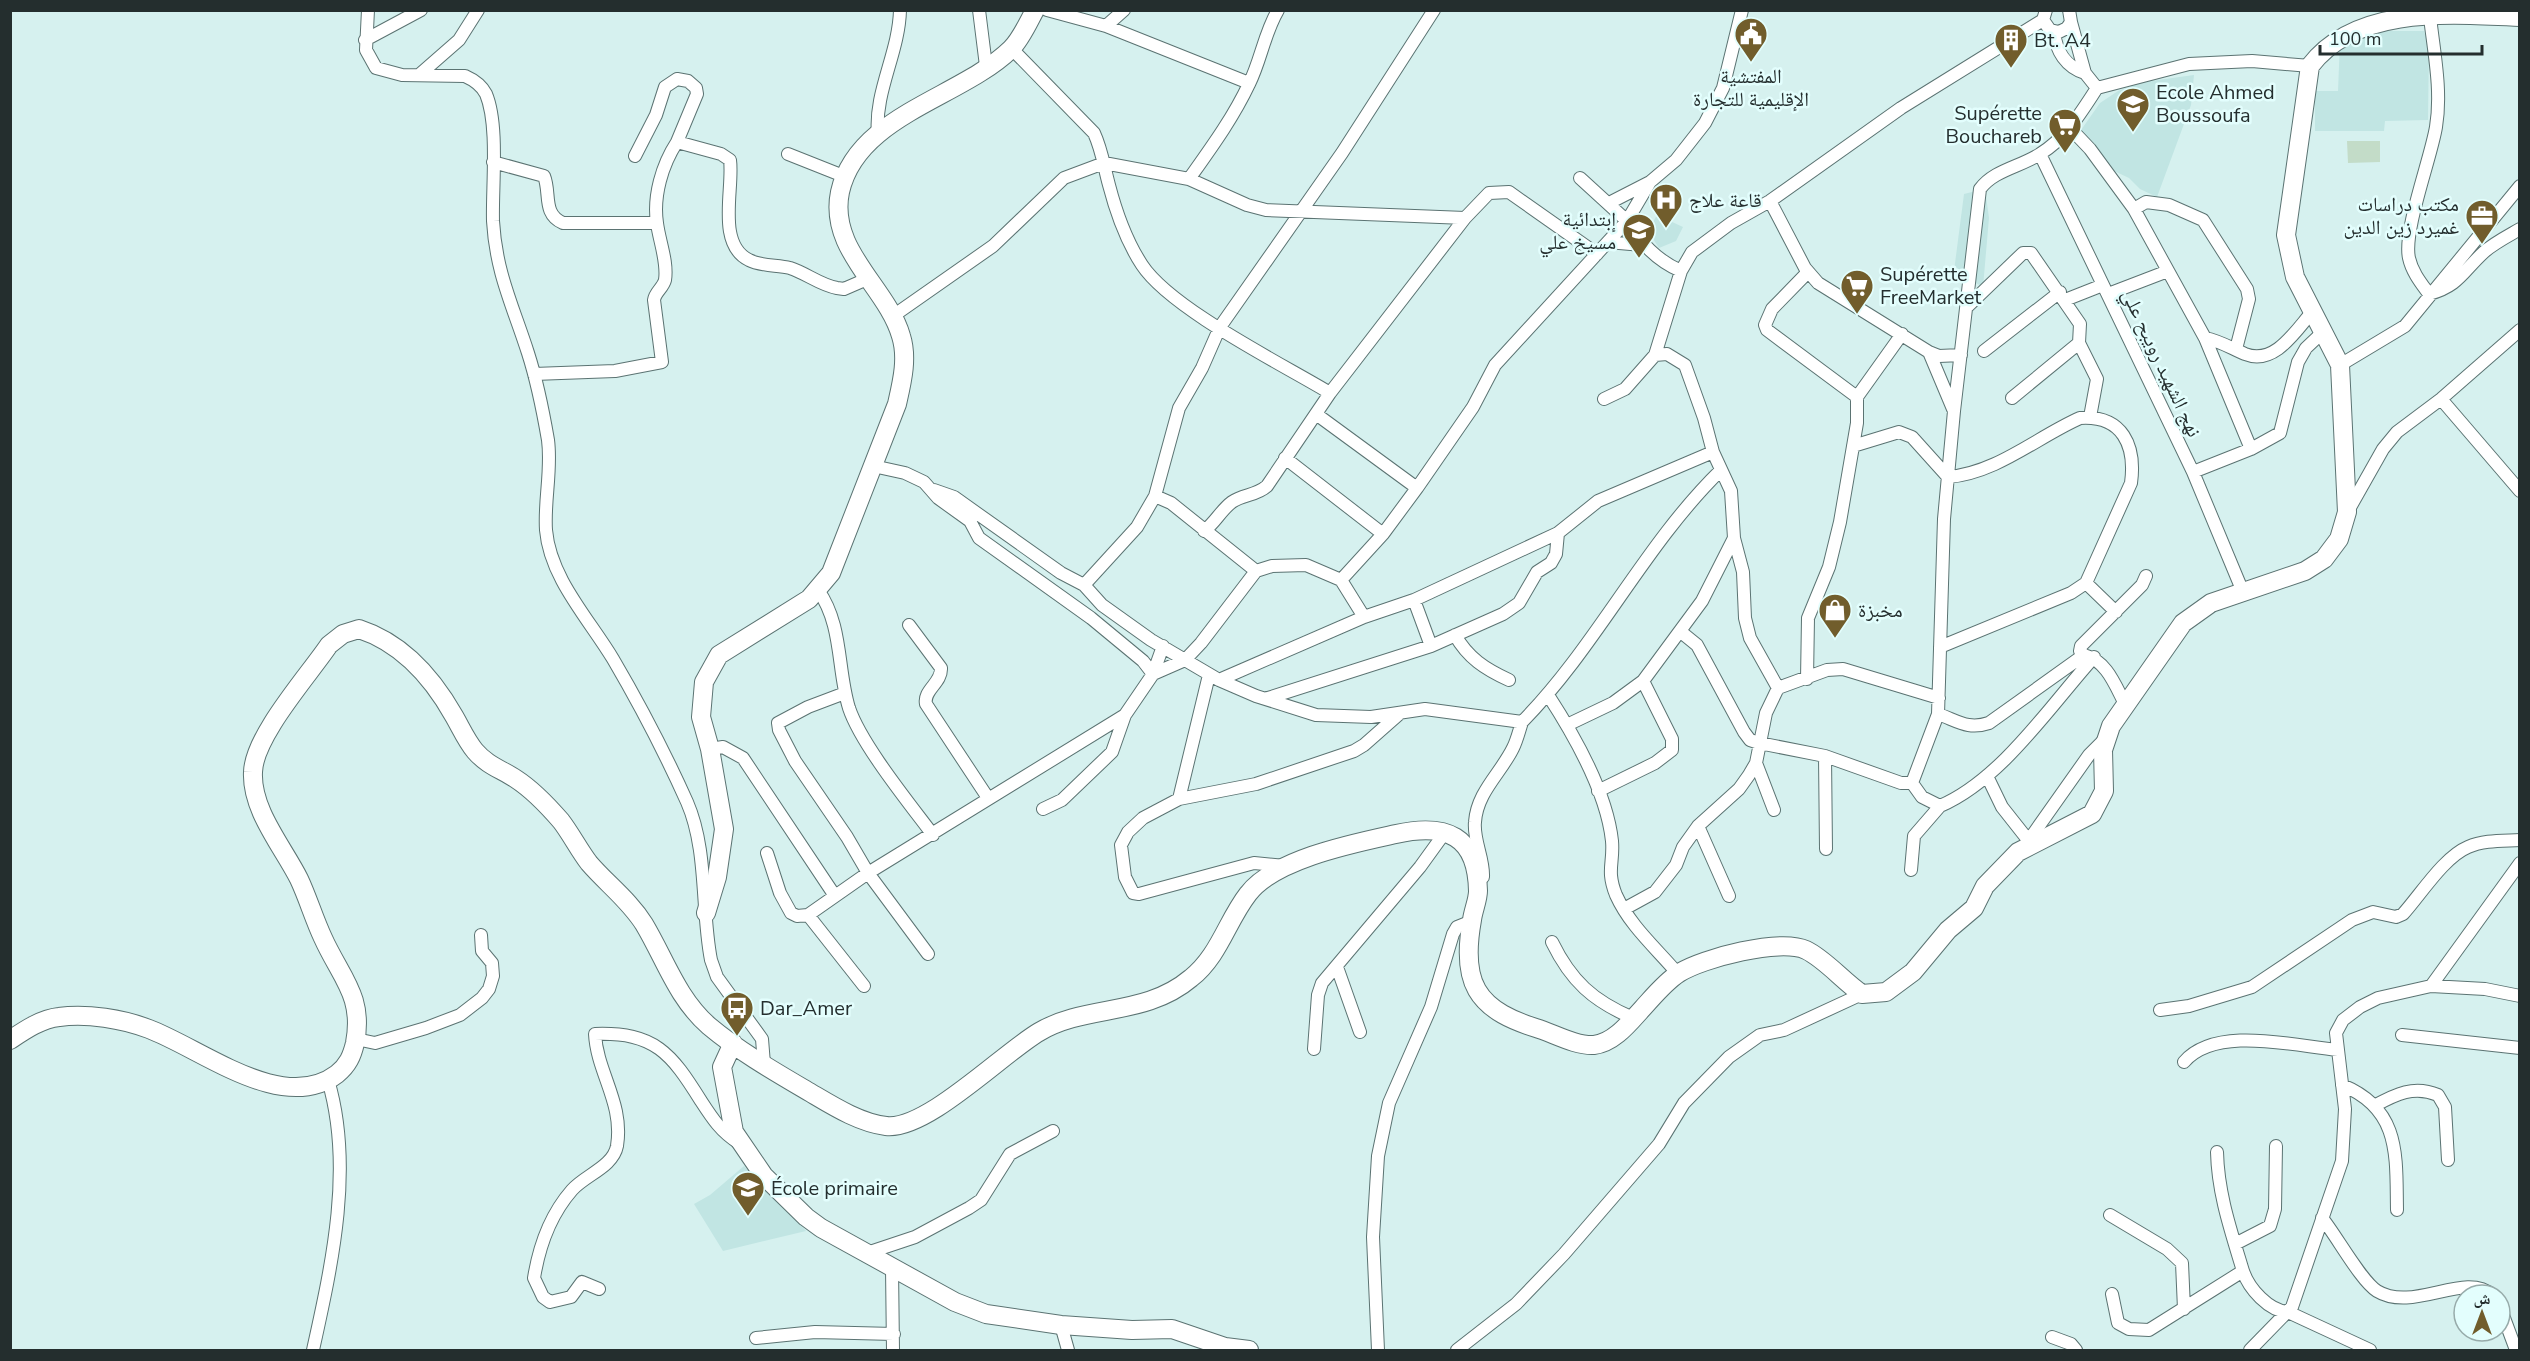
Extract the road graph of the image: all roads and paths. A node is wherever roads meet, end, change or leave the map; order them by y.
1 (368, 10) edge
2 (421, 10) edge
3 (478, 10) edge
4 (900, 10) edge
5 (980, 10) edge
6 (1035, 10) edge
7 (1047, 10) edge
8 (1124, 10) edge
9 (1278, 10) edge
10 (1434, 10) edge
11 (1742, 10) edge
12 (2044, 15) edge
13 (2394, 15) edge
14 (2501, 15) edge
15 (2070, 16) edge
16 (2430, 17) junction
17 (1106, 26) junction
18 (2054, 32) junction
19 (365, 40) junction
20 (1012, 49) junction
21 (986, 66) junction
22 (2310, 66) junction
23 (2085, 73) junction
24 (419, 75) junction
25 (1250, 83) junction
26 (2097, 88) junction
27 (2071, 129) junction
28 (878, 134) junction
29 (677, 142) junction
30 (788, 154) dead end
31 (2040, 154) junction
32 (635, 156) dead end
33 (493, 162) junction
34 (1104, 163) junction
35 (846, 177) junction
36 (1580, 178) dead end
37 (1189, 179) junction
38 (1650, 182) junction
39 (2520, 186) edge
40 (1770, 201) junction
41 (1609, 203) junction
42 (2134, 209) junction
43 (1302, 210) junction
44 (1466, 218) junction
45 (1627, 221) junction
46 (657, 223) junction
47 (2520, 229) edge
48 (1608, 242) junction
49 (1642, 245) junction
50 (1597, 254) junction
51 (1681, 271) junction
52 (2168, 271) junction
53 (1808, 272) junction
54 (867, 279) junction
55 (2106, 290) junction
56 (2429, 294) junction
57 (2062, 296) junction
58 (1967, 307) junction
59 (2313, 311) junction
60 (893, 316) junction
61 (1220, 327) junction
62 (2520, 330) edge
63 (2324, 331) junction
64 (1902, 334) junction
65 (2205, 338) junction
66 (2079, 343) junction
67 (2236, 349) junction
68 (1984, 351) dead end
69 (1929, 352) junction
70 (1655, 355) junction
71 (1961, 355) junction
72 (2340, 365) junction
73 (534, 374) junction
74 (1330, 393) junction
75 (1857, 397) junction
76 (2012, 398) dead end
77 (1604, 399) dead end
78 (2441, 399) junction
79 (1954, 411) junction
80 (1316, 414) junction
81 (2090, 417) junction
82 (1853, 446) junction
83 (2251, 449) junction
84 (1713, 452) junction
85 (1285, 459) junction
86 (873, 466) junction
87 (1721, 470) junction
88 (2193, 472) junction
89 (1948, 477) junction
90 (1418, 488) junction
91 (934, 490) junction
92 (2520, 491) edge
93 (1155, 496) junction
94 (2347, 512) junction
95 (1204, 531) junction
96 (1558, 533) junction
97 (1383, 534) junction
98 (1734, 538) junction
99 (1256, 571) junction
100 (2146, 576) dead end
101 (1341, 580) junction
102 (2086, 583) junction
103 (1084, 585) junction
104 (818, 590) junction
105 (2243, 592) junction
106 (1414, 600) junction
107 (1102, 605) junction
108 (2115, 612) junction
109 (1364, 617) junction
110 (1091, 618) junction
111 (909, 625) dead end
112 (1681, 632) junction
113 (1455, 635) junction
114 (1163, 646) junction
115 (1431, 646) junction
116 (1940, 647) junction
117 (2089, 656) junction
118 (1185, 660) junction
119 (1154, 674) junction
120 (1214, 678) junction
121 (1807, 679) junction
122 (1509, 681) dead end
123 (1643, 681) junction
124 (1778, 688) junction
125 (845, 693) junction
126 (1548, 695) junction
127 (1268, 698) junction
128 (1939, 698) junction
129 (2125, 705) junction
130 (1938, 714) junction
131 (1125, 715) junction
132 (1398, 715) junction
133 (1522, 722) junction
134 (1567, 725) junction
135 (2105, 739) junction
136 (1759, 743) junction
137 (710, 749) junction
138 (1825, 756) junction
139 (1756, 763) junction
140 (1987, 776) junction
141 (1912, 783) junction
142 (1598, 791) junction
143 (988, 798) junction
144 (1179, 799) junction
145 (1940, 806) junction
146 (1042, 809) dead end
147 (1774, 810) dead end
148 (1698, 826) junction
149 (1446, 831) junction
150 (933, 835) junction
151 (2520, 840) edge
152 (2030, 842) junction
153 (1826, 849) dead end
154 (767, 853) dead end
155 (2520, 863) edge
156 (1286, 866) junction
157 (1911, 870) dead end
158 (868, 873) junction
159 (1478, 892) junction
160 (834, 896) junction
161 (1729, 896) dead end
162 (1624, 909) junction
163 (706, 913) junction
164 (808, 915) junction
165 (1472, 921) junction
166 (481, 935) dead end
167 (1552, 942) dead end
168 (928, 954) dead end
169 (1337, 966) junction
170 (1678, 974) junction
171 (864, 986) dead end
172 (2431, 986) junction
173 (1862, 994) junction
174 (2520, 996) edge
175 (2160, 1010) dead end
176 (1633, 1018) junction
177 (1360, 1032) dead end
178 (2402, 1035) dead end
179 (356, 1039) junction
180 (10, 1040) edge
181 (733, 1043) junction
182 (2520, 1048) edge
183 (1314, 1049) dead end
184 (2338, 1050) junction
185 (2184, 1062) dead end
186 (764, 1064) junction
187 (328, 1080) junction
188 (2342, 1085) junction
189 (2374, 1106) junction
190 (1053, 1131) dead end
191 (742, 1145) junction
192 (2276, 1146) dead end
193 (2217, 1152) dead end
194 (2448, 1160) dead end
195 (2397, 1210) dead end
196 (2110, 1215) dead end
197 (2322, 1218) junction
198 (2235, 1244) junction
199 (867, 1253) junction
200 (892, 1268) junction
201 (2242, 1271) junction
202 (599, 1289) dead end
203 (2452, 1291) edge
204 (2112, 1294) dead end
205 (2184, 1309) junction
206 (2288, 1312) junction
207 (1061, 1325) junction
208 (894, 1334) junction
209 (2052, 1337) dead end
210 (756, 1338) dead end
211 (313, 1350) edge
212 (893, 1350) edge
213 (1068, 1350) edge
214 (1249, 1350) edge
215 (1378, 1350) edge
216 (1457, 1350) edge
217 (2076, 1350) edge
218 (2250, 1350) edge
219 (2370, 1350) edge

1 - 19 street
2 - 19 street
3 - 24 street
4 - 28 street
5 - 21 street
6 - 20 main road
7 - 17 street
8 - 17 street
9 - 25 street
10 - 43 street
11 - 38 street
12 - 18 street
12 - 40 street
13 - 16 main road
13 - 22 main road
14 - 16 main road
15 - 18 street
15 - 23 street
16 - 56 street
17 - 25 street
18 - 23 street
19 - 24 street
20 - 21 main road
20 - 34 street
21 - 28 main road
22 - 26 street
22 - 59 main road
23 - 26 street
24 - 33 street
25 - 37 street
26 - 27 street
27 - 31 street
27 - 42 street
28 - 35 main road
29 - 32 street
29 - 46 street
29 - 54 street
30 - 35 street
31 - 55 street, نهج الشهيد رويبح علي
31 - 58 street
33 - 46 street
33 - 73 street
34 - 37 street
34 - 60 street
34 - 61 street
35 - 54 main road
36 - 41 street
37 - 43 street
38 - 41 street
38 - 45 street
39 - 56 street
40 - 51 street
40 - 53 street
41 - 45 street
42 - 52 street
42 - 67 street
43 - 44 street
43 - 61 street
44 - 50 street
44 - 74 street
45 - 48 street
45 - 49 street
46 - 73 street
47 - 56 street
48 - 49 street
48 - 50 street
49 - 51 street
50 - 90 street
51 - 70 street
52 - 55 street
52 - 65 street
53 - 64 street
53 - 75 street
54 - 60 main road
55 - 57 street
55 - 88 street, نهج الشهيد رويبح علي
56 - 72 street
57 - 58 street
57 - 66 street
57 - 68 street
58 - 71 street
59 - 63 main road
59 - 67 street
60 - 86 main road
61 - 74 street
61 - 93 street
62 - 78 street
63 - 72 main road
63 - 83 street
64 - 69 street
64 - 75 street
65 - 67 street
65 - 83 street
66 - 76 street
66 - 81 street
69 - 71 street
69 - 79 street
70 - 77 street
70 - 84 street
71 - 79 street
72 - 94 main road
73 - 163 street
74 - 80 street
75 - 82 street
78 - 92 street
78 - 94 street
79 - 89 street
80 - 85 street
80 - 90 street
81 - 89 street
81 - 102 street
82 - 89 street
82 - 121 street
83 - 88 street
84 - 87 street
84 - 96 street
85 - 95 street
85 - 97 street
86 - 91 street
86 - 104 main road
87 - 98 street
87 - 126 street
88 - 105 street, نهج الشهيد رويبح علي
89 - 116 street
90 - 97 street
91 - 103 street
91 - 110 street
93 - 95 street
93 - 103 street
94 - 105 main road
95 - 99 street
96 - 106 street
96 - 113 street
97 - 101 street
98 - 112 street
98 - 124 street
99 - 101 street
99 - 118 street
100 - 108 street
101 - 109 street
102 - 108 street
102 - 116 street
103 - 107 street
104 - 125 street
104 - 137 main road
105 - 129 main road
106 - 109 street
106 - 115 street
107 - 110 street
107 - 114 street
108 - 117 street
109 - 120 street
110 - 119 street
111 - 143 street
112 - 123 street
112 - 136 street
113 - 115 street
113 - 122 street
114 - 118 street
114 - 119 street
115 - 127 street
116 - 128 street
117 - 129 street
117 - 130 street
117 - 140 street
118 - 119 street
118 - 120 street
119 - 131 street
120 - 127 street
120 - 144 street
121 - 124 street
121 - 128 street
123 - 134 street
123 - 142 street
124 - 136 street
125 - 150 street
125 - 158 street
126 - 133 street
126 - 134 street
127 - 132 street
128 - 130 street
129 - 135 main road
130 - 141 street
131 - 143 street
131 - 146 street
132 - 133 street
132 - 144 street
133 - 159 street
134 - 142 street
135 - 152 street
135 - 152 main road
136 - 138 street
136 - 139 street
137 - 160 street
137 - 163 main road
138 - 141 street
138 - 153 street
139 - 147 street
139 - 148 street
140 - 145 street
140 - 152 street
141 - 145 street
142 - 162 street
143 - 150 street
144 - 156 street
145 - 157 street
148 - 161 street
148 - 162 street
149 - 156 main road
149 - 159 main road
149 - 169 street
150 - 158 street
151 - 175 street
152 - 173 main road
154 - 164 street
155 - 172 street
156 - 186 main road
158 - 160 street
158 - 168 street
159 - 165 main road
160 - 164 street
162 - 170 street
163 - 186 street
164 - 171 street
165 - 176 main road
165 - 215 street
166 - 179 street
167 - 176 street
169 - 177 street
169 - 183 street
170 - 173 main road
170 - 176 main road
172 - 174 street
172 - 184 street
173 - 216 street
178 - 182 street
179 - 181 main road
179 - 187 main road
180 - 187 main road
181 - 186 main road
181 - 191 main road
184 - 185 street
184 - 188 street
187 - 211 street
188 - 189 street
188 - 197 street
189 - 194 street
189 - 195 street
190 - 199 street
191 - 199 main road
191 - 202 street
192 - 198 street
193 - 198 street
196 - 205 street
197 - 203 street
197 - 206 street
198 - 201 street
199 - 200 main road
200 - 207 main road
200 - 208 street
201 - 205 street
201 - 206 street
204 - 205 street
206 - 218 street
206 - 219 street
207 - 213 street
207 - 214 main road
208 - 210 street
208 - 212 street
209 - 217 street

